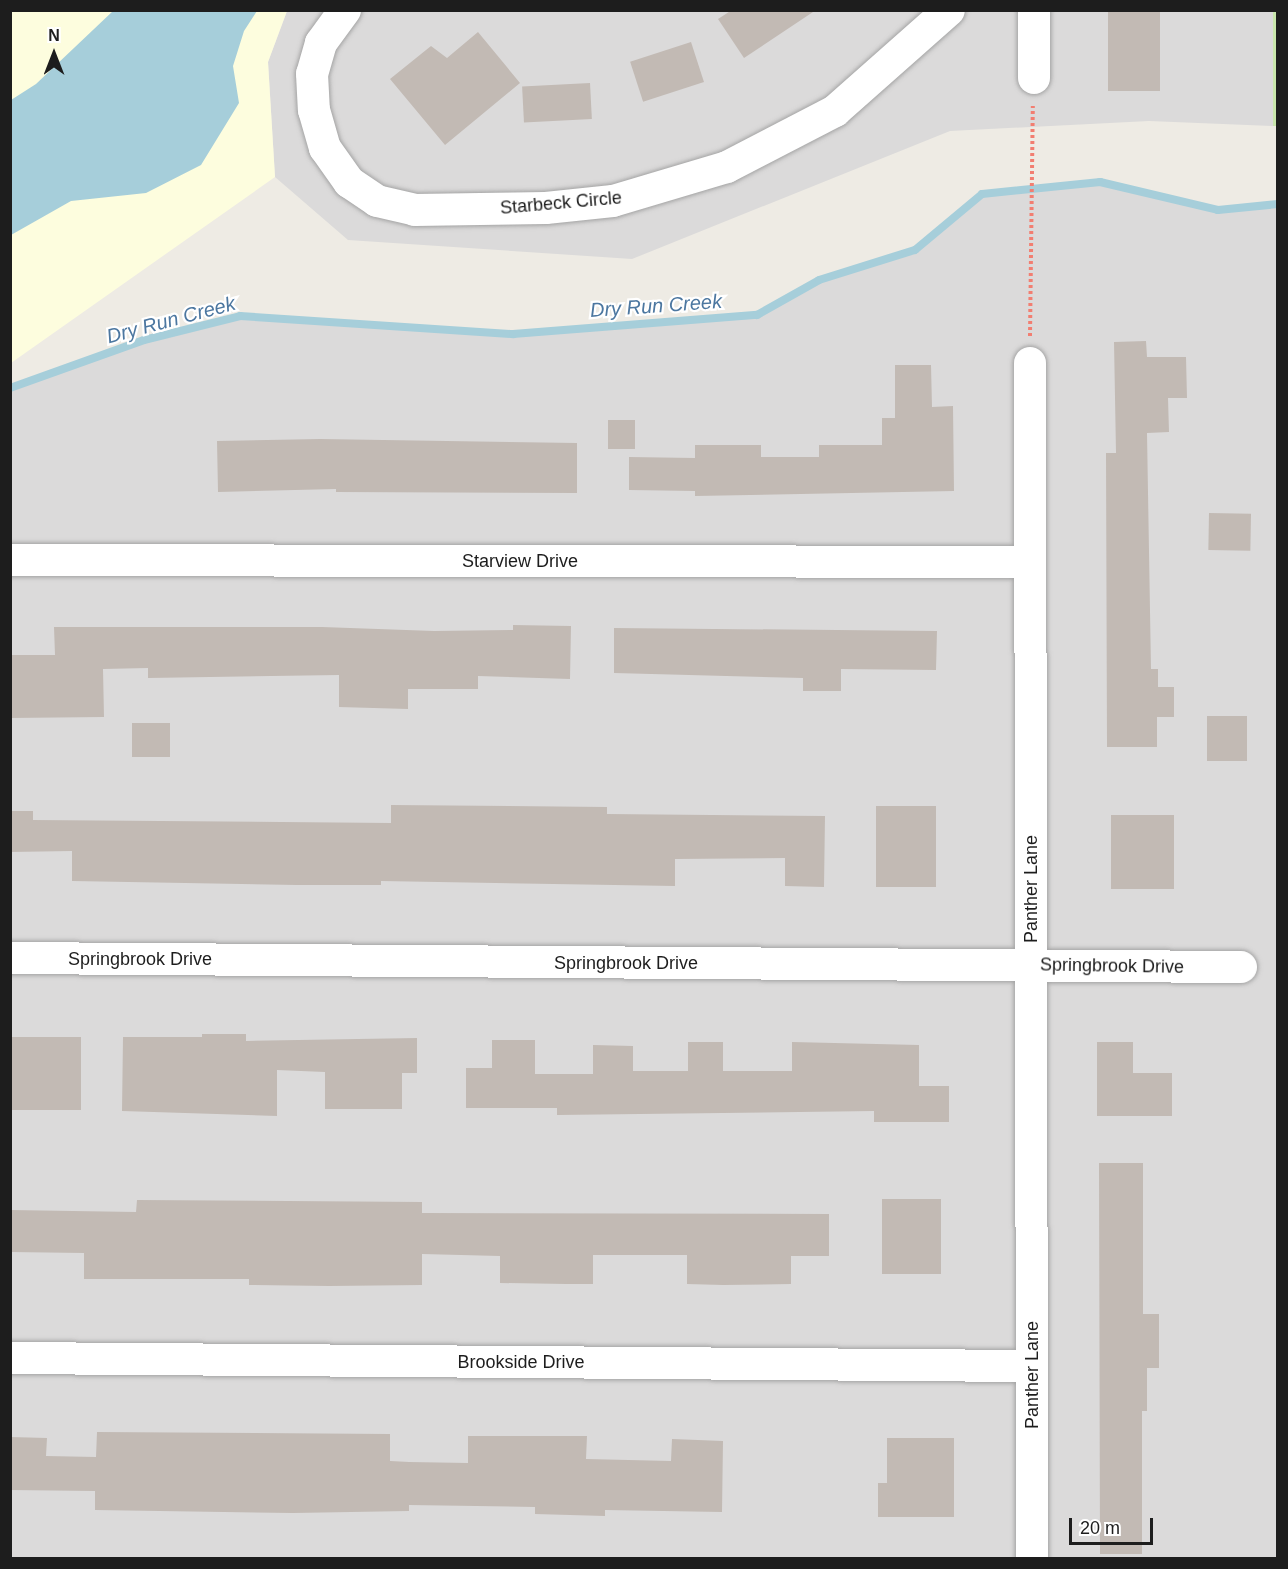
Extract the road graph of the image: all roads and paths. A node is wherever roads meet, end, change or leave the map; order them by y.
1 (345, 10) edge
2 (949, 10) edge
3 (1034, 10) edge
4 (1034, 78) joint
5 (1030, 363) joint
6 (10, 560) edge
7 (1030, 562) junction
8 (10, 958) edge
9 (1031, 965) junction
10 (1241, 967) dead end
11 (10, 1358) edge
12 (1032, 1366) junction
13 (1032, 1558) edge

1 - 2 street, Starbeck Circle
3 - 4 street
4 - 5 path
5 - 7 street, Panther Lane
6 - 7 street, Starview Drive
7 - 9 street, Panther Lane
8 - 9 street, Springbrook Drive
9 - 10 street, Springbrook Drive
9 - 12 street, Panther Lane
11 - 12 street, Brookside Drive
12 - 13 street, Panther Lane

